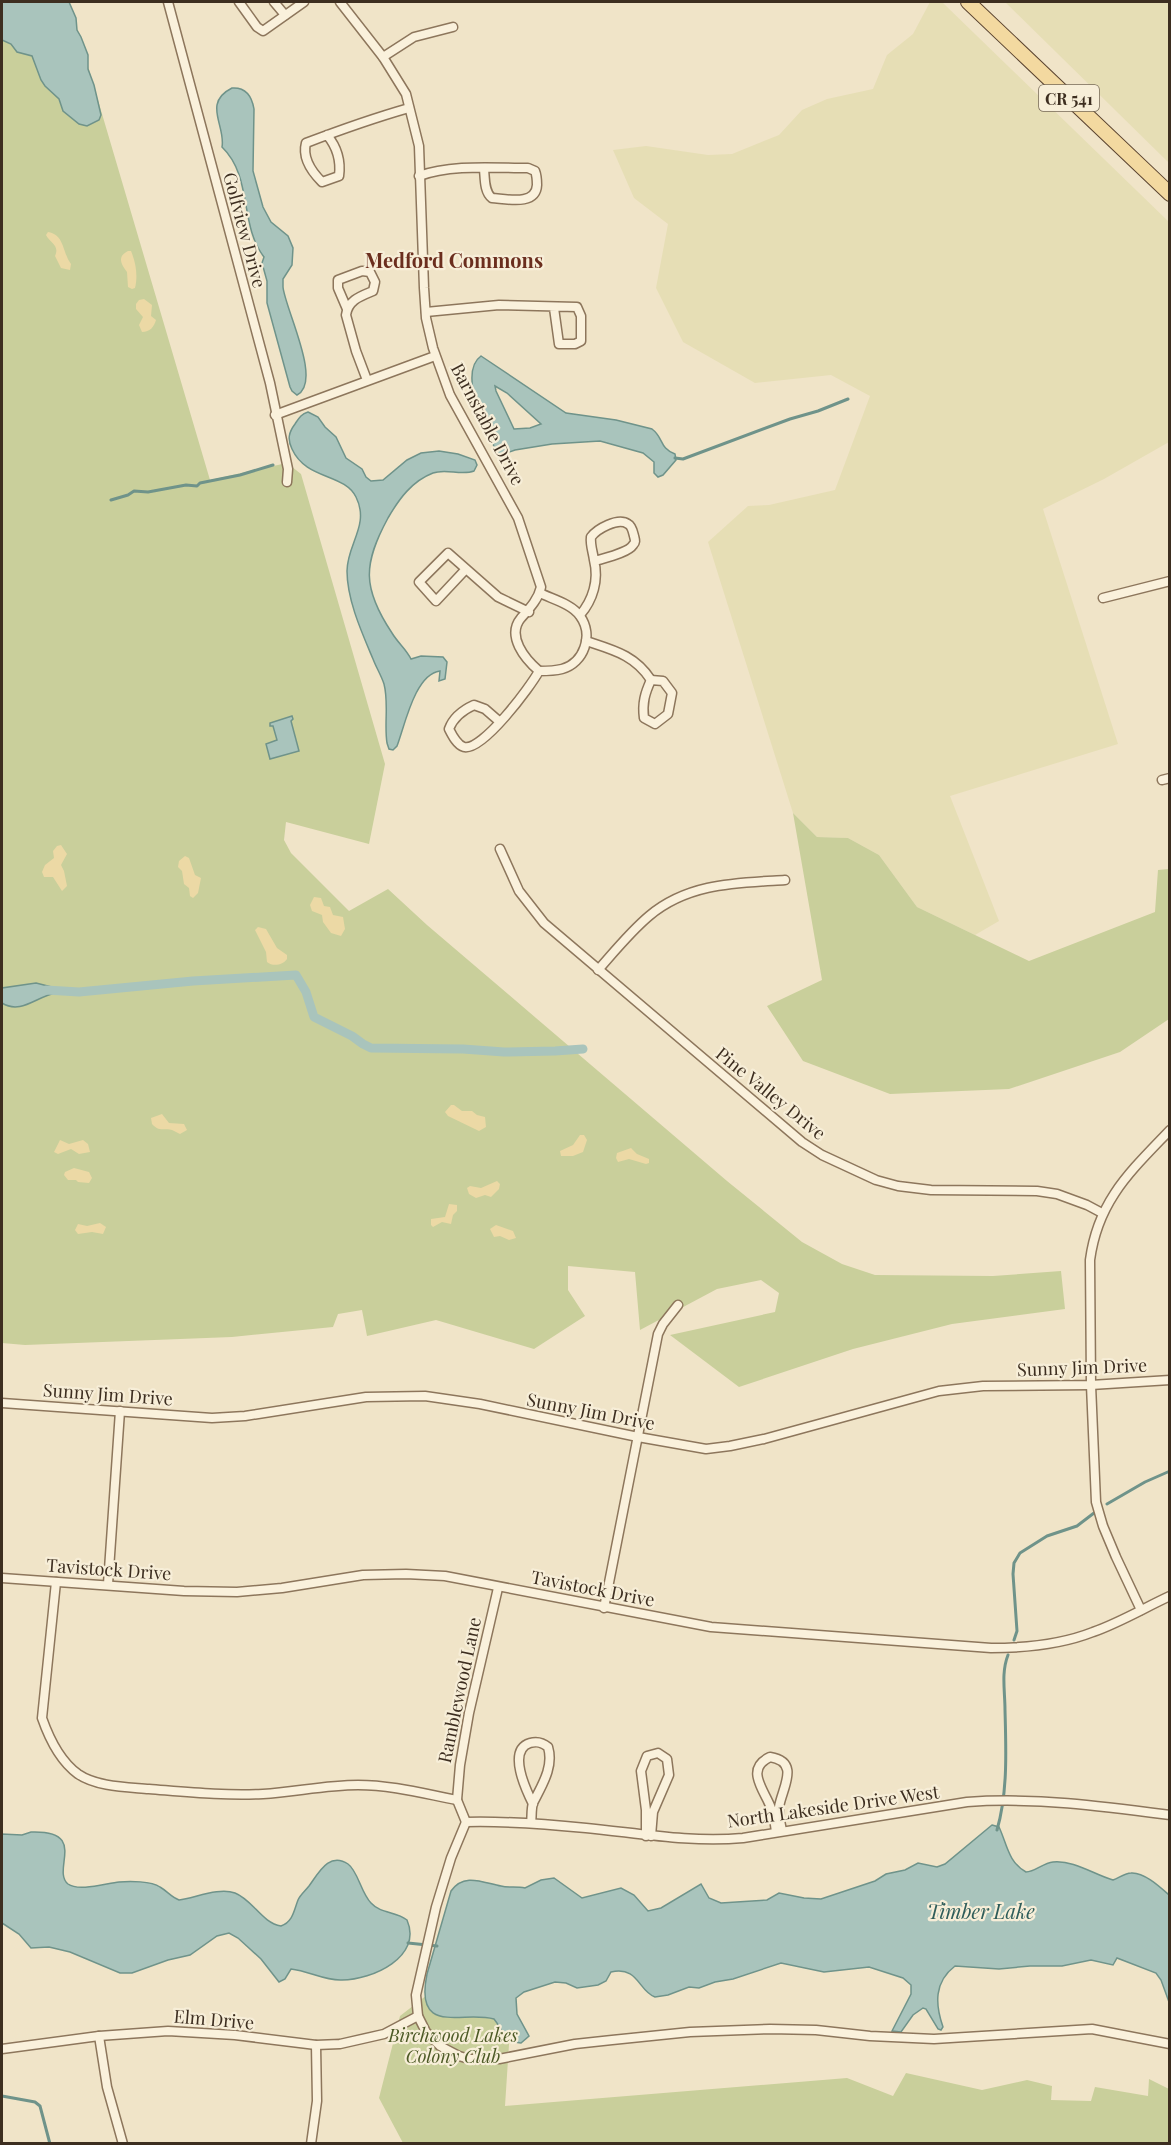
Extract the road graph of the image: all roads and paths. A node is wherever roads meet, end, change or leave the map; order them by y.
1 (168, 2) edge
2 (239, 2) edge
3 (274, 2) edge
4 (304, 2) edge
5 (340, 2) edge
6 (968, 2) edge
7 (285, 15) junction
8 (453, 27) dead end
9 (383, 57) junction
10 (409, 108) junction
11 (327, 135) junction
12 (484, 168) junction
13 (419, 176) junction
14 (1170, 194) edge
15 (554, 308) junction
16 (346, 309) junction
17 (426, 312) junction
18 (435, 356) junction
19 (367, 380) junction
20 (275, 416) junction
21 (287, 482) dead end
22 (595, 561) junction
23 (466, 569) junction
24 (1170, 581) edge
25 (540, 592) junction
26 (1104, 598) dead end
27 (529, 612) junction
28 (580, 615) junction
29 (586, 641) junction
30 (538, 671) junction
31 (651, 680) junction
32 (500, 722) junction
33 (500, 849) dead end
34 (785, 880) dead end
35 (598, 970) junction
36 (1170, 1130) edge
37 (1102, 1213) junction
38 (678, 1305) dead end
39 (1170, 1380) edge
40 (1091, 1385) junction
41 (2, 1403) edge
42 (120, 1411) junction
43 (638, 1437) junction
44 (2, 1578) edge
45 (56, 1582) junction
46 (108, 1584) junction
47 (498, 1588) junction
48 (1170, 1596) edge
49 (604, 1608) junction
50 (1142, 1610) junction
51 (457, 1800) junction
52 (533, 1804) junction
53 (1170, 1815) edge
54 (466, 1822) junction
55 (531, 1823) junction
56 (779, 1832) junction
57 (649, 1836) junction
58 (418, 2016) junction
59 (99, 2036) junction
60 (1170, 2044) edge
61 (316, 2045) junction
62 (2, 2049) edge
63 (123, 2144) edge
64 (310, 2144) edge

1 - 20 street, Golfview Drive
2 - 7 street
3 - 7 street
4 - 7 street
5 - 9 street, Barnstable Drive
6 - 14 main road, CR 541
8 - 9 street
9 - 10 street, Barnstable Drive
10 - 11 street
10 - 13 street, Barnstable Drive
11 - 11 street
12 - 12 street
12 - 13 street
13 - 17 street, Barnstable Drive
15 - 15 street
15 - 17 street
16 - 16 street
16 - 19 street
17 - 18 street, Barnstable Drive
18 - 19 street
18 - 25 street, Barnstable Drive
19 - 20 street
20 - 21 street, Golfview Drive
22 - 22 street
22 - 28 street
23 - 23 street
23 - 27 street
24 - 26 street
25 - 27 street
25 - 28 street
27 - 30 street
28 - 29 street
29 - 30 street
29 - 31 street
30 - 32 street
31 - 31 street
32 - 32 street
33 - 35 street, Pine Valley Drive
34 - 35 street
35 - 37 street, Pine Valley Drive
36 - 37 street
37 - 40 street
38 - 43 street
39 - 40 street, Sunny Jim Drive
40 - 43 street, Sunny Jim Drive
40 - 50 street
41 - 42 street, Sunny Jim Drive
42 - 43 street, Sunny Jim Drive
42 - 46 street
43 - 49 street
44 - 45 street, Tavistock Drive
45 - 46 street, Tavistock Drive
45 - 51 street
46 - 47 street, Tavistock Drive
47 - 49 street, Tavistock Drive
47 - 51 street, Ramblewood Lane
48 - 50 street, Tavistock Drive
49 - 50 street, Tavistock Drive
51 - 54 street
52 - 52 street
52 - 55 street
53 - 56 street, North Lakeside Drive West
54 - 55 street, North Lakeside Drive West
54 - 58 street
55 - 57 street, North Lakeside Drive West
56 - 56 street
56 - 57 street, North Lakeside Drive West
57 - 57 street
58 - 60 street
58 - 61 street, Elm Drive
59 - 61 street, Elm Drive
59 - 62 street, Elm Drive
59 - 63 street
61 - 64 street

